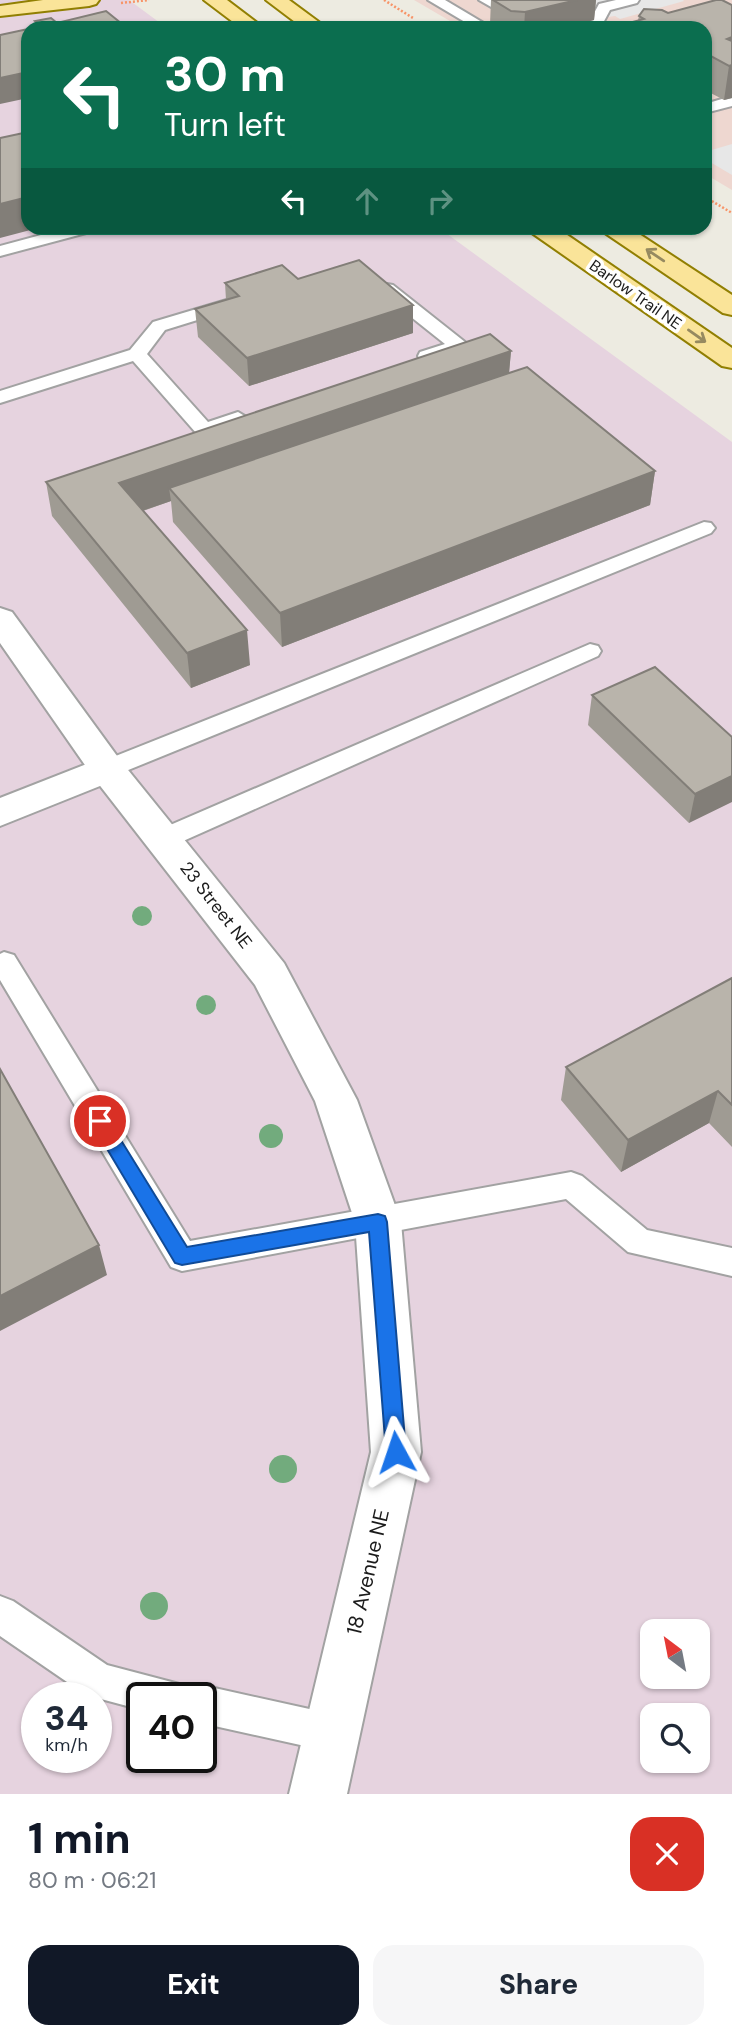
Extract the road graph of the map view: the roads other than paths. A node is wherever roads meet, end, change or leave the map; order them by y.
1 (53, 0) edge
2 (89, 0) edge
3 (190, 0) edge
4 (276, 0) edge
5 (300, 0) edge
6 (435, 0) edge
7 (453, 0) edge
8 (486, 0) edge
9 (509, 0) edge
10 (632, 0) edge
11 (221, 5) edge
12 (3, 11) edge
13 (467, 18) junction
14 (244, 21) edge
15 (307, 21) edge
16 (320, 21) edge
17 (472, 21) edge
18 (594, 21) edge
19 (712, 101) edge
20 (732, 101) edge
21 (58, 235) edge
22 (551, 235) edge
23 (624, 235) edge
24 (0, 251) edge
25 (377, 281) edge
26 (251, 298) edge
27 (732, 307) edge
28 (138, 354) junction
29 (732, 360) edge
30 (407, 363) edge
31 (0, 397) edge
32 (254, 413) edge
33 (704, 528) dead end
34 (0, 619) edge
35 (590, 651) dead end
36 (107, 769) junction
37 (0, 813) edge
38 (163, 839) junction
39 (5, 963) dead end
40 (378, 1222) junction
41 (732, 1262) edge
42 (0, 1614) edge
43 (126, 1688) edge
44 (217, 1708) edge
45 (332, 1733) junction
46 (318, 1794) edge

1 - 12 street
2 - 12 main road
3 - 11 main road
4 - 15 main road
5 - 16 main road
6 - 13 lane
7 - 13 lane
8 - 9 lane
10 - 18 lane
11 - 14 main road
13 - 17 lane
19 - 20 lane
21 - 24 lane
22 -> 29 main road, Barlow Trail NE
27 -> 23 main road
25 - 30 lane
26 - 28 lane
28 - 31 lane
28 - 32 lane
33 - 36 lane
34 - 36 street, 23 Street NE
35 - 38 lane
36 - 37 street
36 - 38 street, 23 Street NE
38 - 40 street, 23 Street NE
39 - 40 lane
40 - 41 lane
40 - 45 street, 18 Avenue NE
42 - 43 lane
44 - 45 lane
45 - 46 street, 18 Avenue NE

